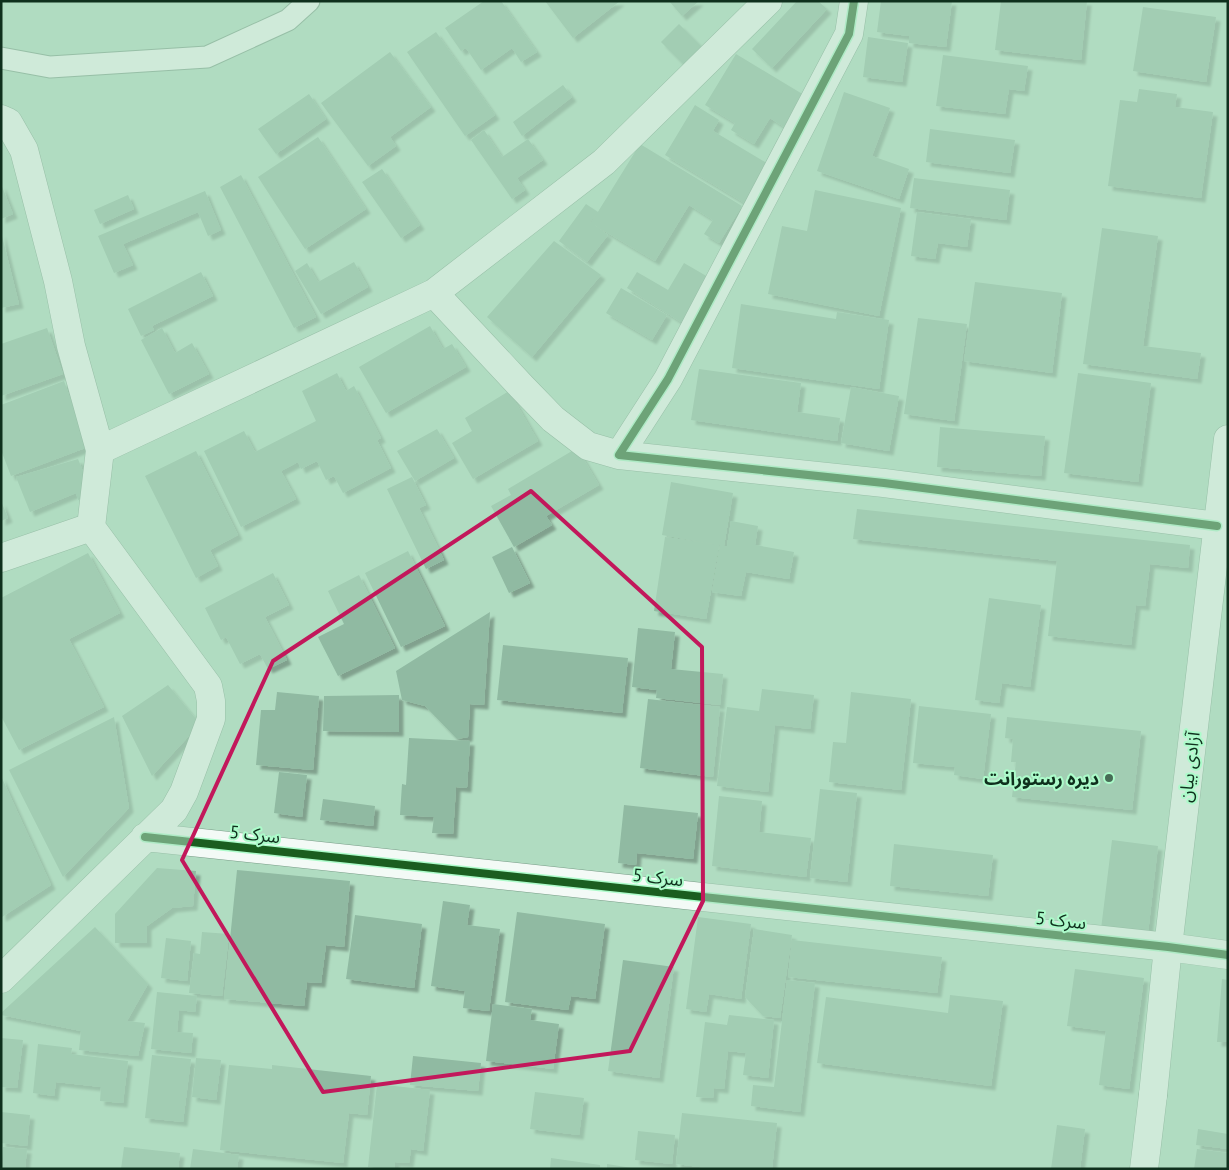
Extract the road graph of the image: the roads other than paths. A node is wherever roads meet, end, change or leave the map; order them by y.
1 (309, 1) edge
2 (768, 1) edge
3 (854, 1) edge
4 (1, 58) edge
5 (1, 119) edge
6 (434, 293) junction
7 (1228, 439) edge
8 (100, 450) junction
9 (619, 455) junction
10 (1217, 526) junction
11 (91, 528) junction
12 (1, 558) edge
13 (145, 837) junction
14 (1168, 947) junction
15 (1228, 955) edge
16 (1, 979) edge
17 (1144, 1169) edge

1 - 4 lane
2 - 6 street
3 - 9 street
5 - 8 street
6 - 8 street
6 - 9 street
7 - 10 street, آزادی بیان
8 - 11 street
9 - 10 street
10 - 14 street, آزادی بیان
11 - 12 street
11 - 13 street
13 - 14 street, سرک 5
13 - 16 street
14 - 15 street, سرک 5
14 - 17 street, آزادی بیان

